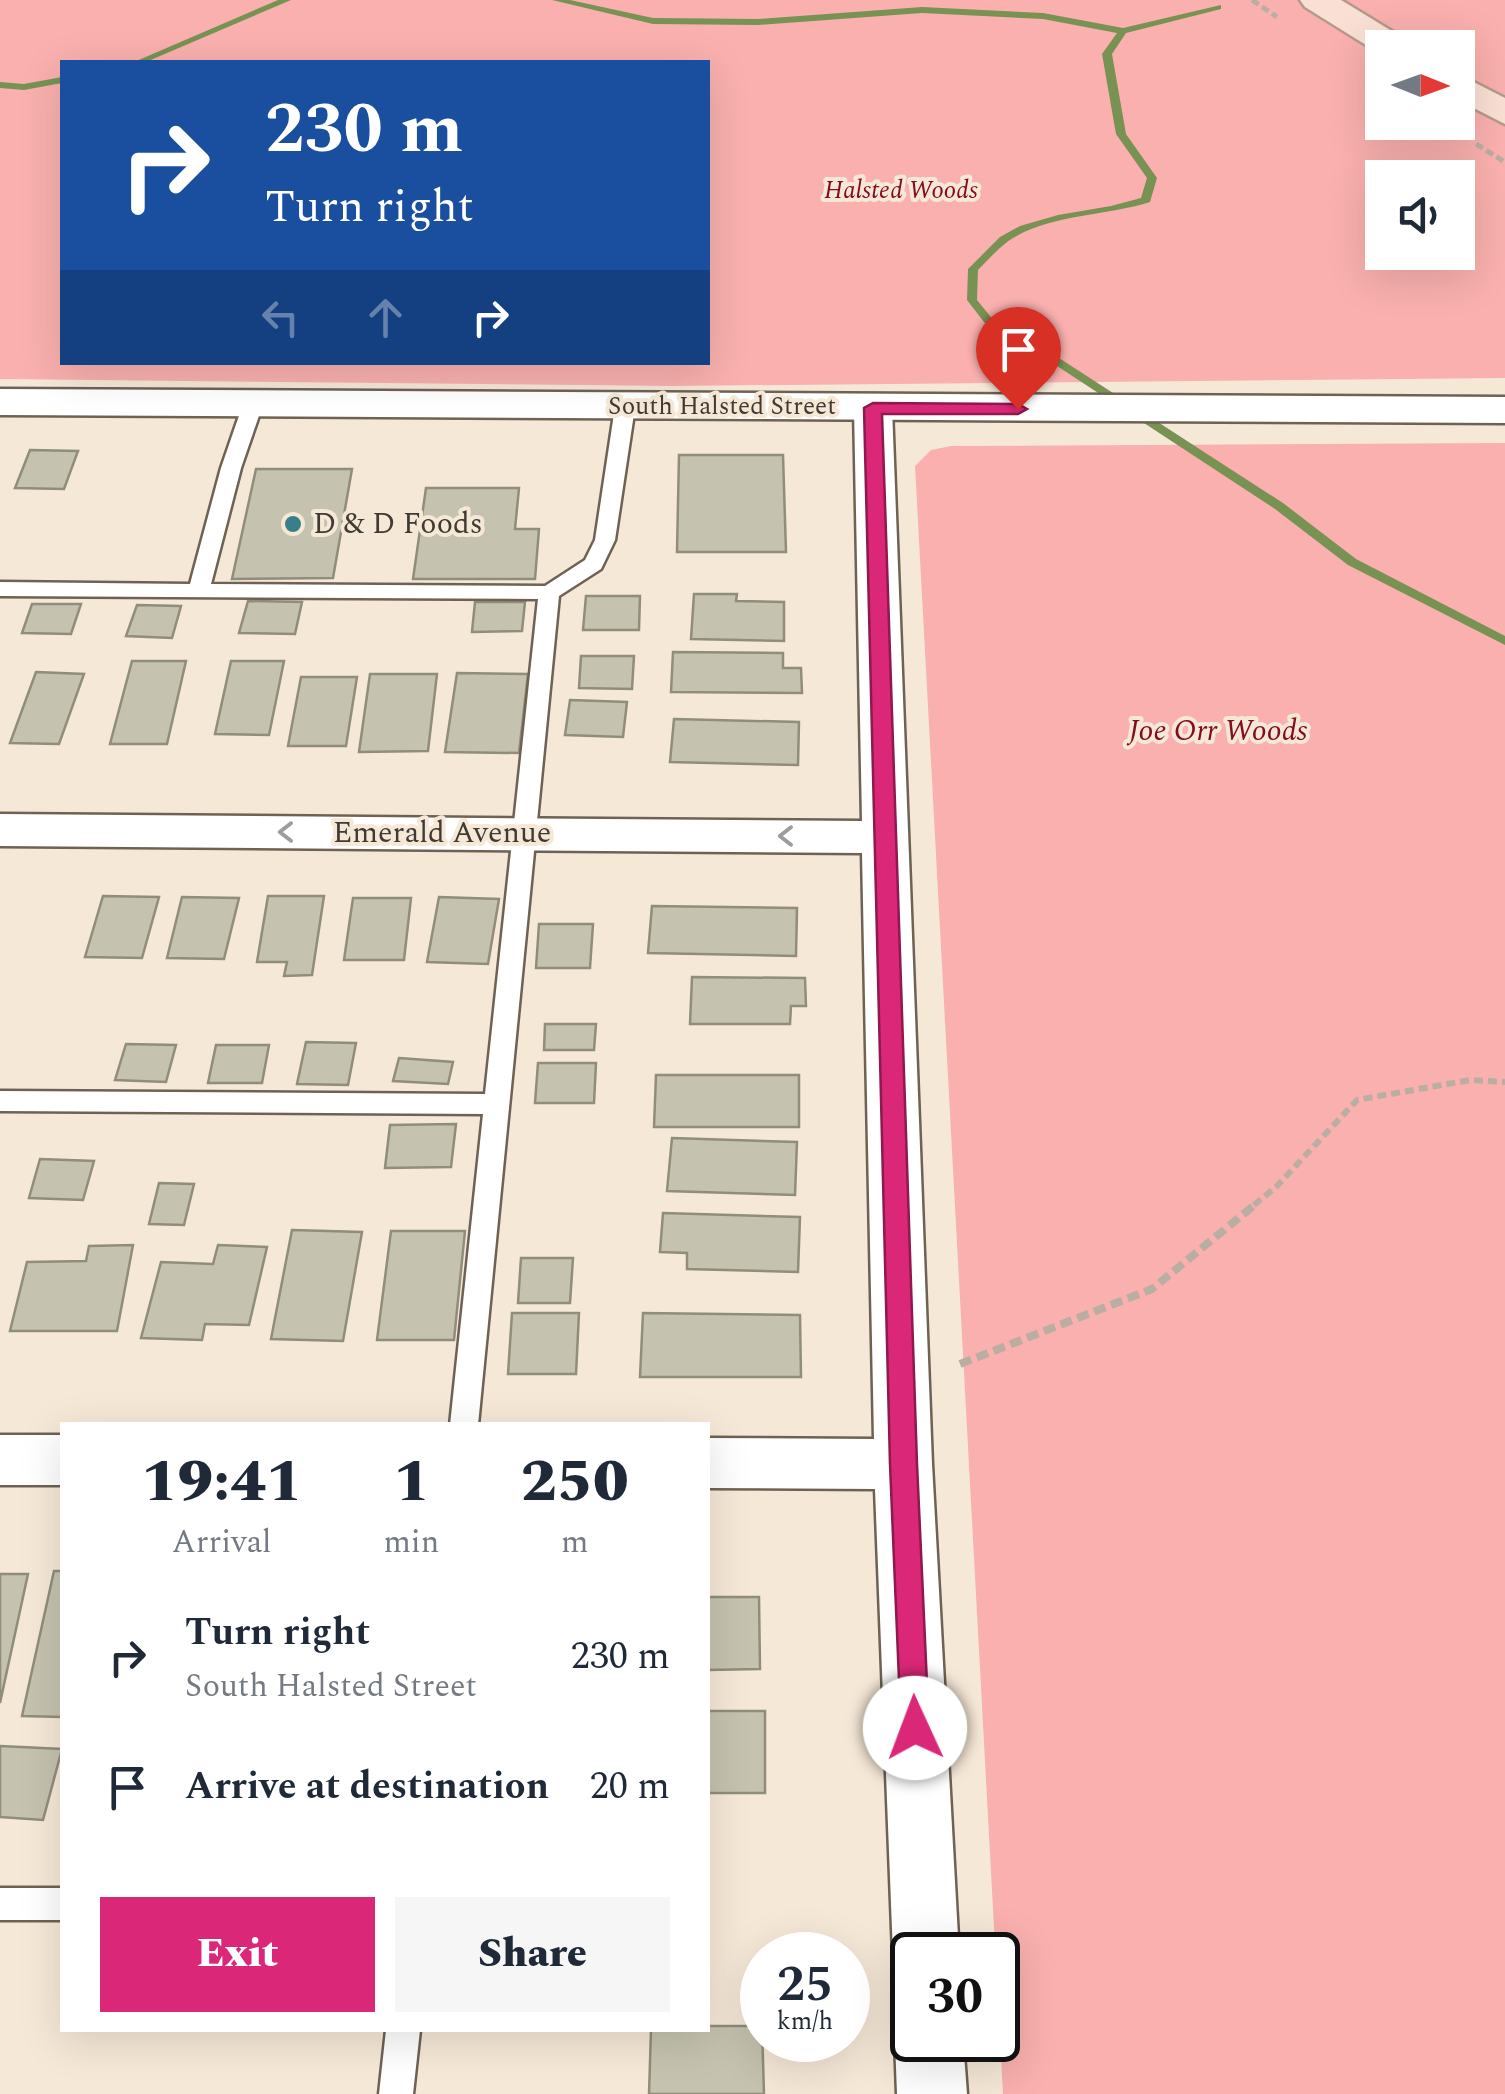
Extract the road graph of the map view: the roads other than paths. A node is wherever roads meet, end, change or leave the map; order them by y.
1 (1317, 0) edge
2 (1366, 30) edge
3 (1475, 95) edge
4 (1505, 114) edge
5 (0, 402) edge
6 (253, 404) junction
7 (625, 406) junction
8 (873, 408) junction
9 (1505, 410) edge
10 (0, 589) edge
11 (198, 590) junction
12 (549, 592) junction
13 (0, 830) edge
14 (524, 834) junction
15 (884, 836) junction
16 (0, 1101) edge
17 (497, 1104) junction
18 (464, 1422) edge
19 (0, 1460) edge
20 (60, 1460) edge
21 (710, 1463) edge
22 (904, 1464) junction
23 (0, 1904) edge
24 (60, 1904) edge
25 (925, 1932) edge
26 (402, 2032) edge
27 (931, 2062) edge
28 (396, 2094) edge
29 (932, 2094) edge

1 - 2 main road
3 - 4 main road
5 - 6 street, South Halsted Street
6 - 7 street, South Halsted Street
6 - 11 lane
7 - 8 street, South Halsted Street
7 - 12 lane
8 - 9 street, South Halsted Street
8 - 15 street
10 - 11 lane
11 - 12 lane
12 - 14 lane
14 -> 13 street, Emerald Avenue
15 -> 14 street, Emerald Avenue
14 - 17 lane
15 - 22 street
16 - 17 lane
17 - 18 lane
19 - 20 street
21 - 22 street
22 - 25 street
23 - 24 lane
26 - 28 lane
27 - 29 street

